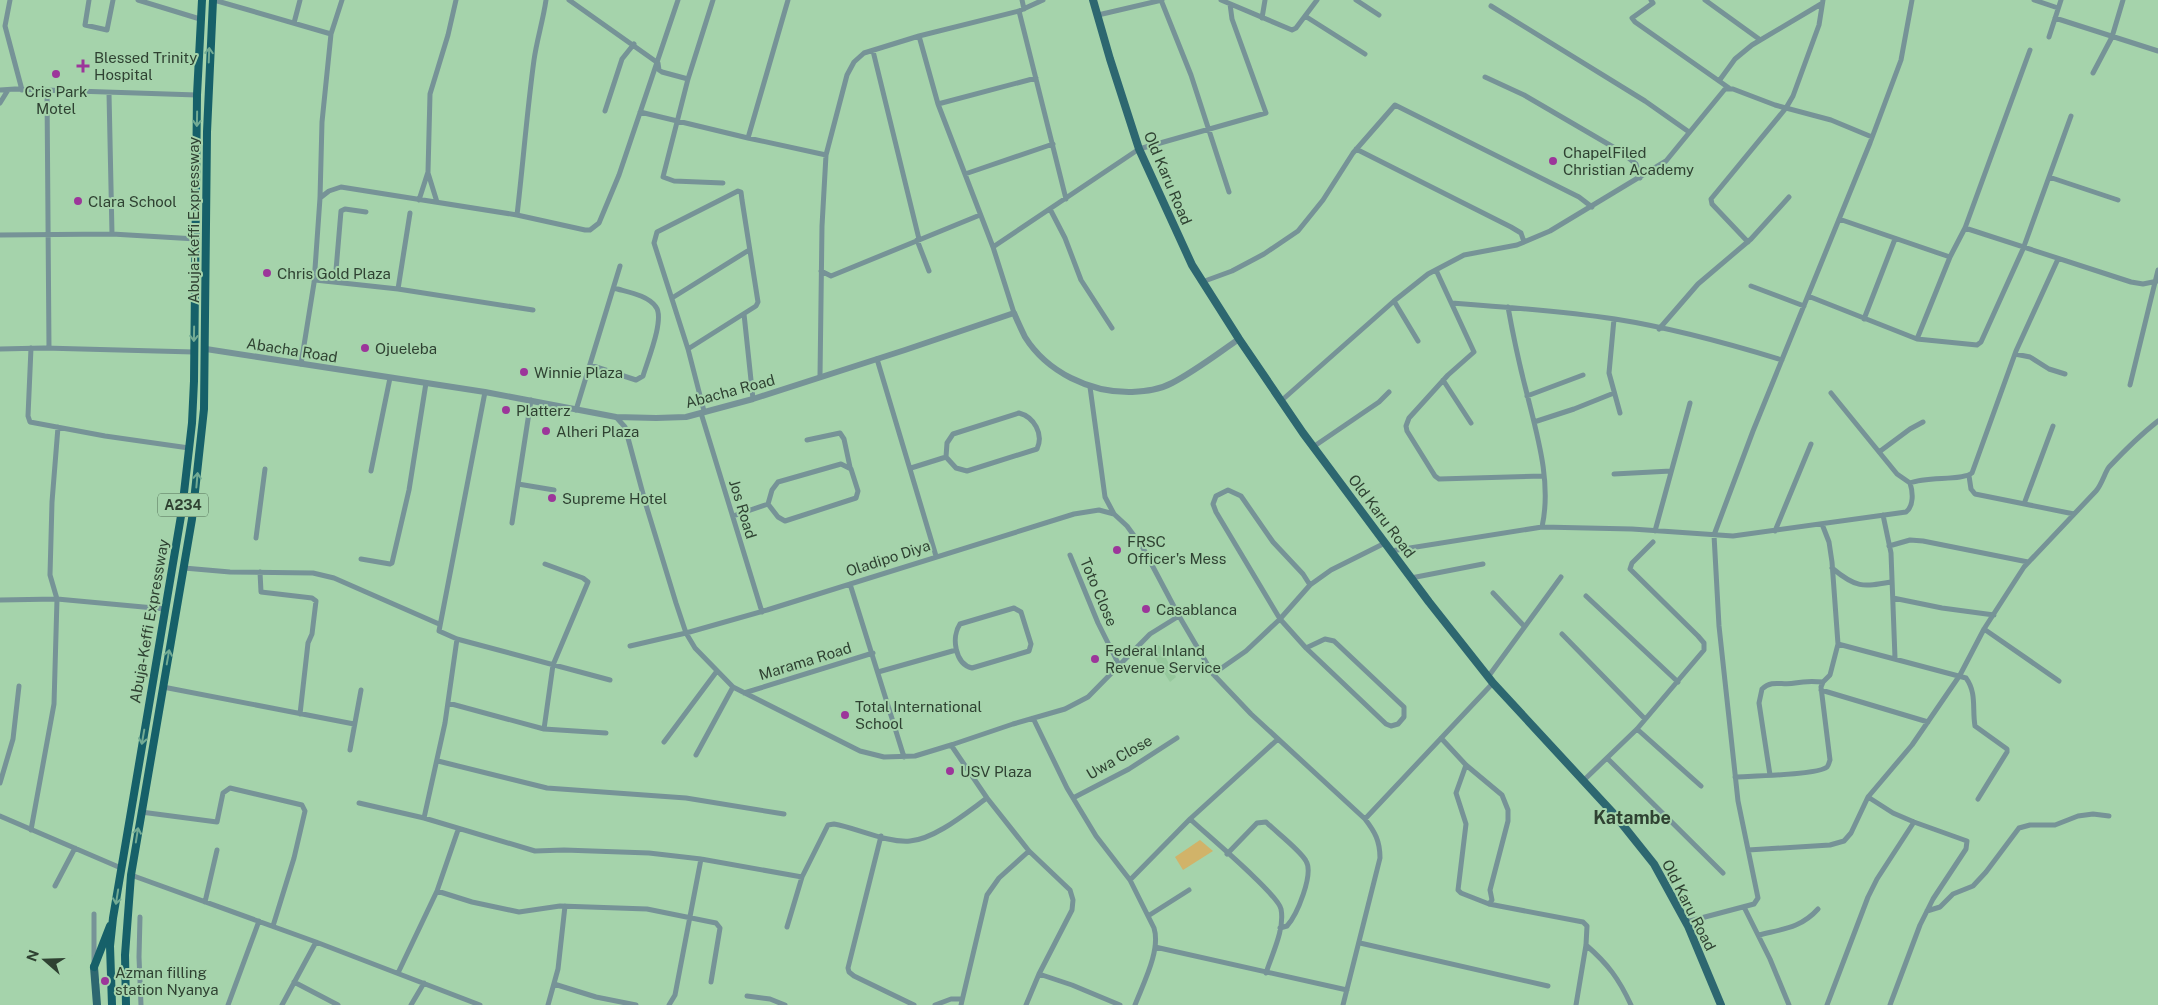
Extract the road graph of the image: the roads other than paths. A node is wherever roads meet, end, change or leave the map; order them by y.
1 (10, 0) edge
2 (89, 0) edge
3 (113, 0) edge
4 (138, 0) edge
5 (202, 0) edge
6 (213, 0) edge
7 (300, 0) edge
8 (342, 0) edge
9 (456, 0) edge
10 (546, 0) edge
11 (569, 0) edge
12 (678, 0) edge
13 (713, 0) edge
14 (788, 0) edge
15 (1022, 0) edge
16 (1043, 0) edge
17 (1093, 0) edge
18 (1161, 0) edge
19 (1221, 0) edge
20 (1266, 0) edge
21 (1316, 0) edge
22 (1356, 0) edge
23 (1651, 0) edge
24 (1705, 0) edge
25 (1912, 0) edge
26 (2034, 0) edge
27 (2061, 0) edge
28 (2123, 0) edge
29 (1154, 1) edge
30 (232, 2) edge
31 (1822, 2) edge
32 (1230, 4) junction
33 (1491, 6) dead end
34 (2058, 8) junction
35 (1022, 10) junction
36 (1379, 14) dead end
37 (1098, 15) junction
38 (1305, 16) junction
39 (1262, 18) junction
40 (2055, 18) junction
41 (200, 19) junction
42 (294, 23) junction
43 (331, 34) junction
44 (919, 36) junction
45 (2049, 36) dead end
46 (2112, 37) junction
47 (1759, 40) junction
48 (634, 44) junction
49 (2030, 50) dead end
50 (873, 51) junction
51 (2158, 51) edge
52 (1365, 54) dead end
53 (658, 62) junction
54 (2094, 73) dead end
55 (1485, 77) dead end
56 (1036, 78) junction
57 (688, 79) junction
58 (1719, 81) junction
59 (1729, 89) junction
60 (0, 90) edge
61 (8, 90) junction
62 (22, 90) junction
63 (47, 91) junction
64 (109, 93) junction
65 (197, 95) junction
66 (0, 103) edge
67 (938, 104) junction
68 (1786, 108) junction
69 (605, 111) dead end
70 (640, 112) junction
71 (2071, 116) dead end
72 (676, 122) junction
73 (1208, 129) junction
74 (1689, 132) junction
75 (1872, 137) junction
76 (748, 138) junction
77 (1052, 144) junction
78 (1139, 149) junction
79 (1356, 149) junction
80 (826, 155) junction
81 (428, 172) junction
82 (965, 174) junction
83 (2049, 176) junction
84 (1640, 178) junction
85 (723, 184) dead end
86 (1230, 192) dead end
87 (1788, 197) dead end
88 (320, 198) junction
89 (1066, 199) junction
90 (419, 200) junction
91 (2118, 200) dead end
92 (437, 202) junction
93 (1592, 206) junction
94 (1050, 209) junction
95 (366, 212) dead end
96 (410, 213) dead end
97 (517, 216) junction
98 (980, 216) junction
99 (1839, 219) junction
100 (1965, 228) junction
101 (48, 233) junction
102 (112, 234) junction
103 (0, 235) edge
104 (196, 239) junction
105 (918, 239) junction
106 (1895, 239) junction
107 (1524, 242) junction
108 (1748, 242) junction
109 (993, 246) junction
110 (2023, 249) junction
111 (749, 250) junction
112 (1950, 257) junction
113 (2058, 259) junction
114 (620, 266) dead end
115 (1436, 270) junction
116 (2158, 270) edge
117 (821, 271) junction
118 (929, 272) dead end
119 (831, 276) junction
120 (315, 280) junction
121 (2157, 281) edge
122 (335, 282) junction
123 (1202, 282) junction
124 (1750, 286) dead end
125 (821, 287) junction
126 (614, 288) junction
127 (398, 289) junction
128 (1808, 296) junction
129 (672, 298) junction
130 (1394, 301) junction
131 (1452, 303) junction
132 (1804, 306) junction
133 (1508, 307) junction
134 (533, 310) dead end
135 (1014, 313) junction
136 (744, 314) junction
137 (1614, 319) junction
138 (1864, 320) junction
139 (1112, 328) dead end
140 (1659, 328) junction
141 (1239, 339) junction
142 (1917, 339) junction
143 (1418, 341) dead end
144 (32, 348) junction
145 (48, 348) junction
146 (0, 349) edge
147 (206, 349) junction
148 (688, 349) junction
149 (194, 352) junction
150 (2015, 354) junction
151 (877, 359) junction
152 (1782, 360) junction
153 (301, 364) junction
154 (590, 365) junction
155 (2065, 374) dead end
156 (1583, 376) dead end
157 (390, 378) junction
158 (820, 378) junction
159 (1443, 380) junction
160 (426, 383) junction
161 (2130, 386) dead end
162 (1090, 387) junction
163 (485, 392) junction
164 (1388, 392) dead end
165 (1614, 393) junction
166 (1831, 394) dead end
167 (1527, 396) junction
168 (753, 399) junction
169 (531, 400) junction
170 (1281, 401) junction
171 (1690, 403) dead end
172 (576, 410) junction
173 (703, 412) junction
174 (1620, 413) dead end
175 (616, 417) junction
176 (2158, 421) edge
177 (1534, 422) junction
178 (1923, 422) dead end
179 (1471, 423) dead end
180 (2053, 426) dead end
181 (58, 427) junction
182 (807, 440) dead end
183 (1811, 444) dead end
184 (1313, 447) junction
185 (189, 448) junction
186 (1879, 452) junction
187 (946, 457) junction
188 (850, 468) junction
189 (911, 468) junction
190 (264, 469) dead end
191 (372, 471) dead end
192 (1670, 471) junction
193 (1614, 474) dead end
194 (1543, 476) junction
195 (1969, 476) junction
196 (1910, 483) junction
197 (518, 484) junction
198 (554, 490) dead end
199 (1105, 496) junction
200 (768, 504) junction
201 (2024, 504) junction
202 (1099, 510) junction
203 (1114, 514) junction
204 (2074, 514) junction
205 (1882, 515) junction
206 (732, 516) junction
207 (512, 523) dead end
208 (1822, 524) junction
209 (1542, 528) junction
210 (1775, 530) junction
211 (1655, 531) junction
212 (1714, 535) junction
213 (256, 538) dead end
214 (1653, 542) dead end
215 (1385, 543) junction
216 (1889, 546) junction
217 (1391, 551) junction
218 (1070, 555) dead end
219 (936, 556) junction
220 (361, 559) dead end
221 (2028, 562) junction
222 (545, 564) dead end
223 (1482, 564) dead end
224 (1832, 567) junction
225 (184, 568) junction
226 (260, 572) junction
227 (1561, 577) dead end
228 (1411, 578) junction
229 (1891, 582) junction
230 (850, 584) junction
231 (1310, 585) junction
232 (1493, 592) dead end
233 (1586, 596) dead end
234 (1893, 598) junction
235 (57, 599) junction
236 (0, 600) edge
237 (165, 609) junction
238 (762, 612) junction
239 (1994, 614) junction
240 (1179, 616) junction
241 (1280, 619) junction
242 (439, 624) junction
243 (1524, 626) junction
244 (1984, 629) junction
245 (686, 633) junction
246 (1562, 634) dead end
247 (456, 639) junction
248 (1838, 644) junction
249 (630, 646) dead end
250 (1306, 648) junction
251 (956, 650) junction
252 (872, 653) junction
253 (1895, 658) junction
254 (553, 665) junction
255 (1119, 665) junction
256 (717, 671) junction
257 (878, 672) junction
258 (1214, 674) junction
259 (1960, 675) junction
260 (610, 680) dead end
261 (1490, 680) junction
262 (2059, 681) dead end
263 (1678, 682) junction
264 (1823, 682) junction
265 (19, 686) dead end
266 (163, 687) junction
267 (733, 687) junction
268 (361, 690) dead end
269 (1821, 690) junction
270 (744, 693) junction
271 (448, 703) junction
272 (300, 714) junction
273 (1033, 718) junction
274 (1645, 719) junction
275 (1928, 722) junction
276 (354, 724) junction
277 (544, 729) junction
278 (1637, 729) junction
279 (606, 734) dead end
280 (1177, 738) dead end
281 (1441, 738) junction
282 (1278, 739) junction
283 (664, 742) dead end
284 (951, 746) junction
285 (350, 750) dead end
286 (696, 754) dead end
287 (904, 757) junction
288 (1607, 758) junction
289 (438, 761) junction
290 (1466, 765) junction
291 (1770, 775) junction
292 (1735, 778) junction
293 (1583, 781) junction
294 (0, 783) edge
295 (1701, 786) dead end
296 (1868, 797) junction
297 (987, 798) junction
298 (1073, 798) junction
299 (1978, 799) dead end
300 (359, 803) dead end
301 (141, 812) junction
302 (784, 814) dead end
303 (0, 816) edge
304 (2109, 816) dead end
305 (424, 818) junction
306 (1190, 819) junction
307 (1365, 819) junction
308 (1914, 822) junction
309 (31, 830) junction
310 (458, 830) junction
311 (881, 836) junction
312 (75, 848) junction
313 (217, 850) dead end
314 (1748, 850) junction
315 (1029, 851) junction
316 (1227, 854) junction
317 (701, 860) junction
318 (121, 868) junction
319 (1723, 873) dead end
320 (131, 876) junction
321 (802, 877) junction
322 (1130, 880) junction
323 (55, 886) dead end
324 (1189, 890) dead end
325 (437, 891) junction
326 (205, 902) junction
327 (1489, 904) junction
328 (565, 906) junction
329 (1744, 907) junction
330 (1818, 909) dead end
331 (1927, 911) junction
332 (94, 914) dead end
333 (1148, 916) junction
334 (140, 917) dead end
335 (690, 917) junction
336 (113, 918) junction
337 (259, 921) junction
338 (1686, 922) junction
339 (273, 926) junction
340 (787, 927) dead end
341 (1280, 928) junction
342 (1759, 935) junction
343 (316, 942) junction
344 (1360, 943) junction
345 (1586, 945) junction
346 (1155, 947) junction
347 (94, 967) junction
348 (398, 973) junction
349 (1266, 973) junction
350 (1039, 974) junction
351 (294, 982) junction
352 (711, 982) dead end
353 (424, 983) junction
354 (554, 984) junction
355 (1548, 986) dead end
356 (1347, 990) junction
357 (747, 996) dead end
358 (962, 1002) edge
359 (97, 1005) edge
360 (112, 1005) edge
361 (126, 1005) edge
362 (141, 1005) edge
363 (228, 1005) edge
364 (282, 1005) edge
365 (338, 1005) edge
366 (411, 1005) edge
367 (480, 1005) edge
368 (548, 1005) edge
369 (636, 1005) edge
370 (670, 1005) edge
371 (785, 1005) edge
372 (914, 1005) edge
373 (935, 1005) edge
374 (1026, 1005) edge
375 (1120, 1005) edge
376 (1135, 1005) edge
377 (1343, 1005) edge
378 (1576, 1005) edge
379 (1631, 1005) edge
380 (1721, 1005) edge
381 (1789, 1005) edge
382 (1827, 1005) edge
383 (1890, 1005) edge

1 - 62 street
2 - 3 street
4 - 41 street
5 - 41 highway, Abuja-Keffi Expressway / A234
6 - 30 street
147 -> 6 highway, Abuja-Keffi Expressway / A234
7 - 42 street
8 - 43 street
9 - 81 street
10 - 97 street
11 - 48 street
12 - 53 street
13 - 57 street
14 - 76 street
15 - 35 street
16 - 35 street
17 - 37 main road, Old Karu Road
18 - 29 street
18 - 73 street
19 - 32 street
20 - 39 street
21 - 38 street
22 - 36 street
23 - 58 street
24 - 47 street
25 - 75 street
26 - 34 street
27 - 34 street
28 - 46 street
29 - 37 street
30 - 42 street
31 - 47 street
31 - 68 street
32 - 39 street
32 - 73 street
33 - 74 street
34 - 40 street
35 - 44 street
35 - 56 street
37 - 78 main road, Old Karu Road
38 - 39 street
38 - 52 street
40 - 45 street
40 - 46 street
41 - 65 highway, Abuja-Keffi Expressway / A234
42 - 43 street
43 - 88 street
44 - 50 street
44 - 67 street
46 - 51 street
46 - 54 street
47 - 58 street
48 - 53 street
48 - 69 street
49 - 100 street
50 - 80 street
50 - 105 street
53 - 57 street
53 - 70 street
55 - 84 street
56 - 67 street
56 - 77 street
57 - 72 street
58 - 59 street
59 - 68 street
59 - 74 street
60 - 61 street
61 - 62 street
61 - 66 street
62 - 63 street
63 - 64 street
63 - 101 street
64 - 65 street
64 - 102 street
65 -> 104 highway, Abuja-Keffi Expressway / A234
67 - 82 street
68 - 75 street
68 - 108 street
70 - 72 street
70 - 97 street
71 - 83 street
72 - 76 street
72 - 85 street
73 - 78 street
73 - 86 street
74 - 84 street
75 - 99 street
76 - 80 street
77 - 82 street
77 - 89 street
78 - 89 street
78 - 123 main road, Old Karu Road
79 - 93 street
79 - 107 street
79 - 123 street
80 - 117 street
81 - 90 street
81 - 92 street
82 - 98 street
83 - 91 street
83 - 110 street
84 - 93 street
87 - 108 street
88 - 90 street
88 - 120 street
89 - 94 street
90 - 92 street
92 - 97 street
93 - 107 street
94 - 109 street
94 - 139 street
95 - 122 street
96 - 127 street
98 - 105 street
98 - 109 street
99 - 106 street
99 - 128 street
100 - 110 street
100 - 112 street
101 - 102 street
101 - 103 street
101 - 145 street
102 - 104 street
104 -> 149 highway, Abuja-Keffi Expressway / A234
105 - 118 street
105 - 119 street
106 - 112 street
106 - 138 street
107 - 115 street
108 - 140 street
109 - 135 street
110 - 113 street
110 - 142 street
111 - 129 street
111 - 129 street, Jos Road
111 - 136 street
112 - 142 street
113 - 121 street
113 - 150 street
114 - 126 street
115 - 130 street
115 - 131 street
116 - 121 street
117 - 119 street
117 - 125 street
119 - 125 street
120 - 122 street
120 - 153 street
121 - 161 street
122 - 127 street
123 - 141 main road, Old Karu Road
124 - 132 street
125 - 158 street
126 - 154 street
126 - 154 street
127 - 134 street
128 - 132 street
128 - 138 street
129 - 148 street, Jos Road
130 - 143 street
130 - 170 street
131 - 133 street
131 - 159 street
132 - 152 street
133 - 137 street
133 - 167 street
135 - 151 street, Abacha Road
135 - 162 street
136 - 148 street
136 - 168 street
137 - 140 street
137 - 165 street
138 - 142 street
140 - 152 street
141 - 162 street
141 - 170 main road, Old Karu Road
144 - 145 street
144 - 146 street
144 - 181 street
145 - 149 street
147 - 153 street, Abacha Road
225 -> 147 highway, Abuja-Keffi Expressway / A234
148 - 173 street, Jos Road
149 - 185 highway, Abuja-Keffi Expressway / A234
150 - 155 street
150 - 195 street
151 - 158 street, Abacha Road
151 - 189 street
152 - 212 street
153 - 157 street, Abacha Road
154 - 172 street
156 - 167 street
157 - 160 street, Abacha Road
157 - 191 street
158 - 168 street, Abacha Road
159 - 179 street
159 - 194 street
160 - 163 street, Abacha Road
160 - 220 street
162 - 199 street
163 - 169 street, Abacha Road
163 - 242 street
164 - 184 street
165 - 174 street
165 - 177 street
166 - 186 street
167 - 177 street
168 - 173 street, Abacha Road
169 - 172 street, Abacha Road
169 - 197 street
170 - 184 main road, Old Karu Road
171 - 192 street
172 - 175 street, Abacha Road
173 - 175 street, Abacha Road
173 - 206 street, Jos Road
175 - 245 street
176 - 204 street
177 - 194 street
178 - 186 street
180 - 201 street
181 - 185 street
181 - 235 street
182 - 188 street
183 - 210 street
184 - 215 main road, Old Karu Road
185 - 237 highway, Abuja-Keffi Expressway / A234
186 - 196 street
187 - 187 street
187 - 189 street
188 - 200 street
188 - 200 street
189 - 219 street
190 - 213 street
192 - 193 street
192 - 211 street
194 - 209 street
195 - 196 street
195 - 201 street
196 - 205 street
197 - 198 street
197 - 207 street
199 - 202 street
199 - 203 street
200 - 206 street
201 - 204 street
202 - 203 street
202 - 219 street, Oladipo Diya
203 - 240 street
204 - 221 street
205 - 208 street
205 - 216 street
206 - 238 street, Jos Road
208 - 210 street
208 - 224 street
209 - 211 street
209 - 217 street
210 - 212 street
211 - 212 street
212 - 292 street
214 - 263 street
215 - 217 main road, Old Karu Road
215 - 231 street
216 - 221 street
216 - 229 street
217 - 228 main road, Old Karu Road
218 - 255 street, Toto Close
219 - 230 street, Oladipo Diya
221 - 239 street
222 - 254 street
223 - 228 street
224 - 229 street
224 - 248 street
225 - 226 street
266 -> 225 highway, Abuja-Keffi Expressway / A234
226 - 242 street
226 - 272 street
227 - 243 street
228 - 261 main road, Old Karu Road
229 - 234 street
230 - 238 street, Oladipo Diya
230 - 252 street
231 - 241 street
231 - 241 street
232 - 243 street
233 - 263 street
234 - 239 street
234 - 253 street
235 - 236 street
235 - 237 street
235 - 309 street
237 -> 318 highway, Abuja-Keffi Expressway / A234
238 - 245 street, Oladipo Diya
239 - 244 street
240 - 255 street
240 - 258 street
241 - 250 street
241 - 258 street
242 - 247 street
243 - 261 street
244 - 259 street
244 - 262 street
245 - 249 street, Oladipo Diya
245 - 256 street
246 - 274 street
247 - 254 street
247 - 271 street
248 - 253 street
248 - 264 street
250 - 250 street
251 - 251 street
251 - 257 street
252 - 257 street
252 - 270 street, Marama Road
253 - 259 street
254 - 260 street
254 - 277 street
255 - 273 street
256 - 267 street
256 - 283 street
257 - 287 street
258 - 282 street
259 - 275 street
259 - 299 street
261 - 281 street
261 - 293 main road, Old Karu Road
263 - 274 street
264 - 269 street
264 - 291 street
265 - 294 street
266 - 272 street
266 - 301 highway, Abuja-Keffi Expressway / A234
267 - 270 street
267 - 286 street
268 - 276 street
269 - 275 street
269 - 291 street
270 - 287 street
271 - 277 street
271 - 289 street
272 - 276 street
273 - 284 street
273 - 298 street
274 - 278 street
275 - 296 street
276 - 285 street
277 - 279 street
278 - 288 street
278 - 295 street
280 - 298 street, Uwa Close
281 - 290 street
281 - 307 street
282 - 306 street
282 - 307 street
284 - 287 street
284 - 297 street
288 - 293 street
288 - 319 street
289 - 302 street
289 - 305 street
290 - 327 street
290 - 327 street
291 - 292 street
292 - 314 street
293 - 338 main road, Old Karu Road
296 - 308 street
296 - 314 street
297 - 311 street
297 - 315 street
298 - 322 street
300 - 305 street
320 -> 301 highway, Abuja-Keffi Expressway / A234
301 - 339 street
303 - 309 street
304 - 331 street
305 - 310 street
306 - 316 street
306 - 322 street
307 - 344 street
308 - 331 street
308 - 382 street
309 - 312 street
310 - 317 street
310 - 325 street
311 - 321 street
311 - 372 street
312 - 318 street
312 - 323 street
313 - 326 street
314 - 329 street
315 - 350 street
315 - 358 street
316 - 341 street
316 - 341 street
317 - 321 street
317 - 335 street
318 -> 336 highway, Abuja-Keffi Expressway / A234
320 - 326 street
320 - 361 highway, Abuja-Keffi Expressway / A234
321 - 340 street
322 - 333 street
324 - 333 street
325 - 328 street
325 - 348 street
326 - 337 street
327 - 345 street
328 - 335 street
328 - 354 street
329 - 338 street
329 - 342 street
330 - 342 street
331 - 383 street
332 - 347 street
333 - 346 street
334 - 362 street
335 - 352 street
335 - 370 street
336 - 347 highway
336 - 360 highway, Abuja-Keffi Expressway / A234
337 - 339 street
337 - 363 street
338 - 380 main road, Old Karu Road
339 - 343 street
341 - 349 street
342 - 381 street
343 - 348 street
343 - 351 street
344 - 355 street
344 - 356 street
345 - 378 street
345 - 379 street
346 - 349 street
346 - 376 street
347 - 359 main road
348 - 353 street
349 - 356 street
350 - 374 street
350 - 375 street
351 - 364 street
351 - 365 street
353 - 366 street
353 - 367 street
354 - 368 street
354 - 369 street
356 - 377 street
357 - 371 street
358 - 373 street

